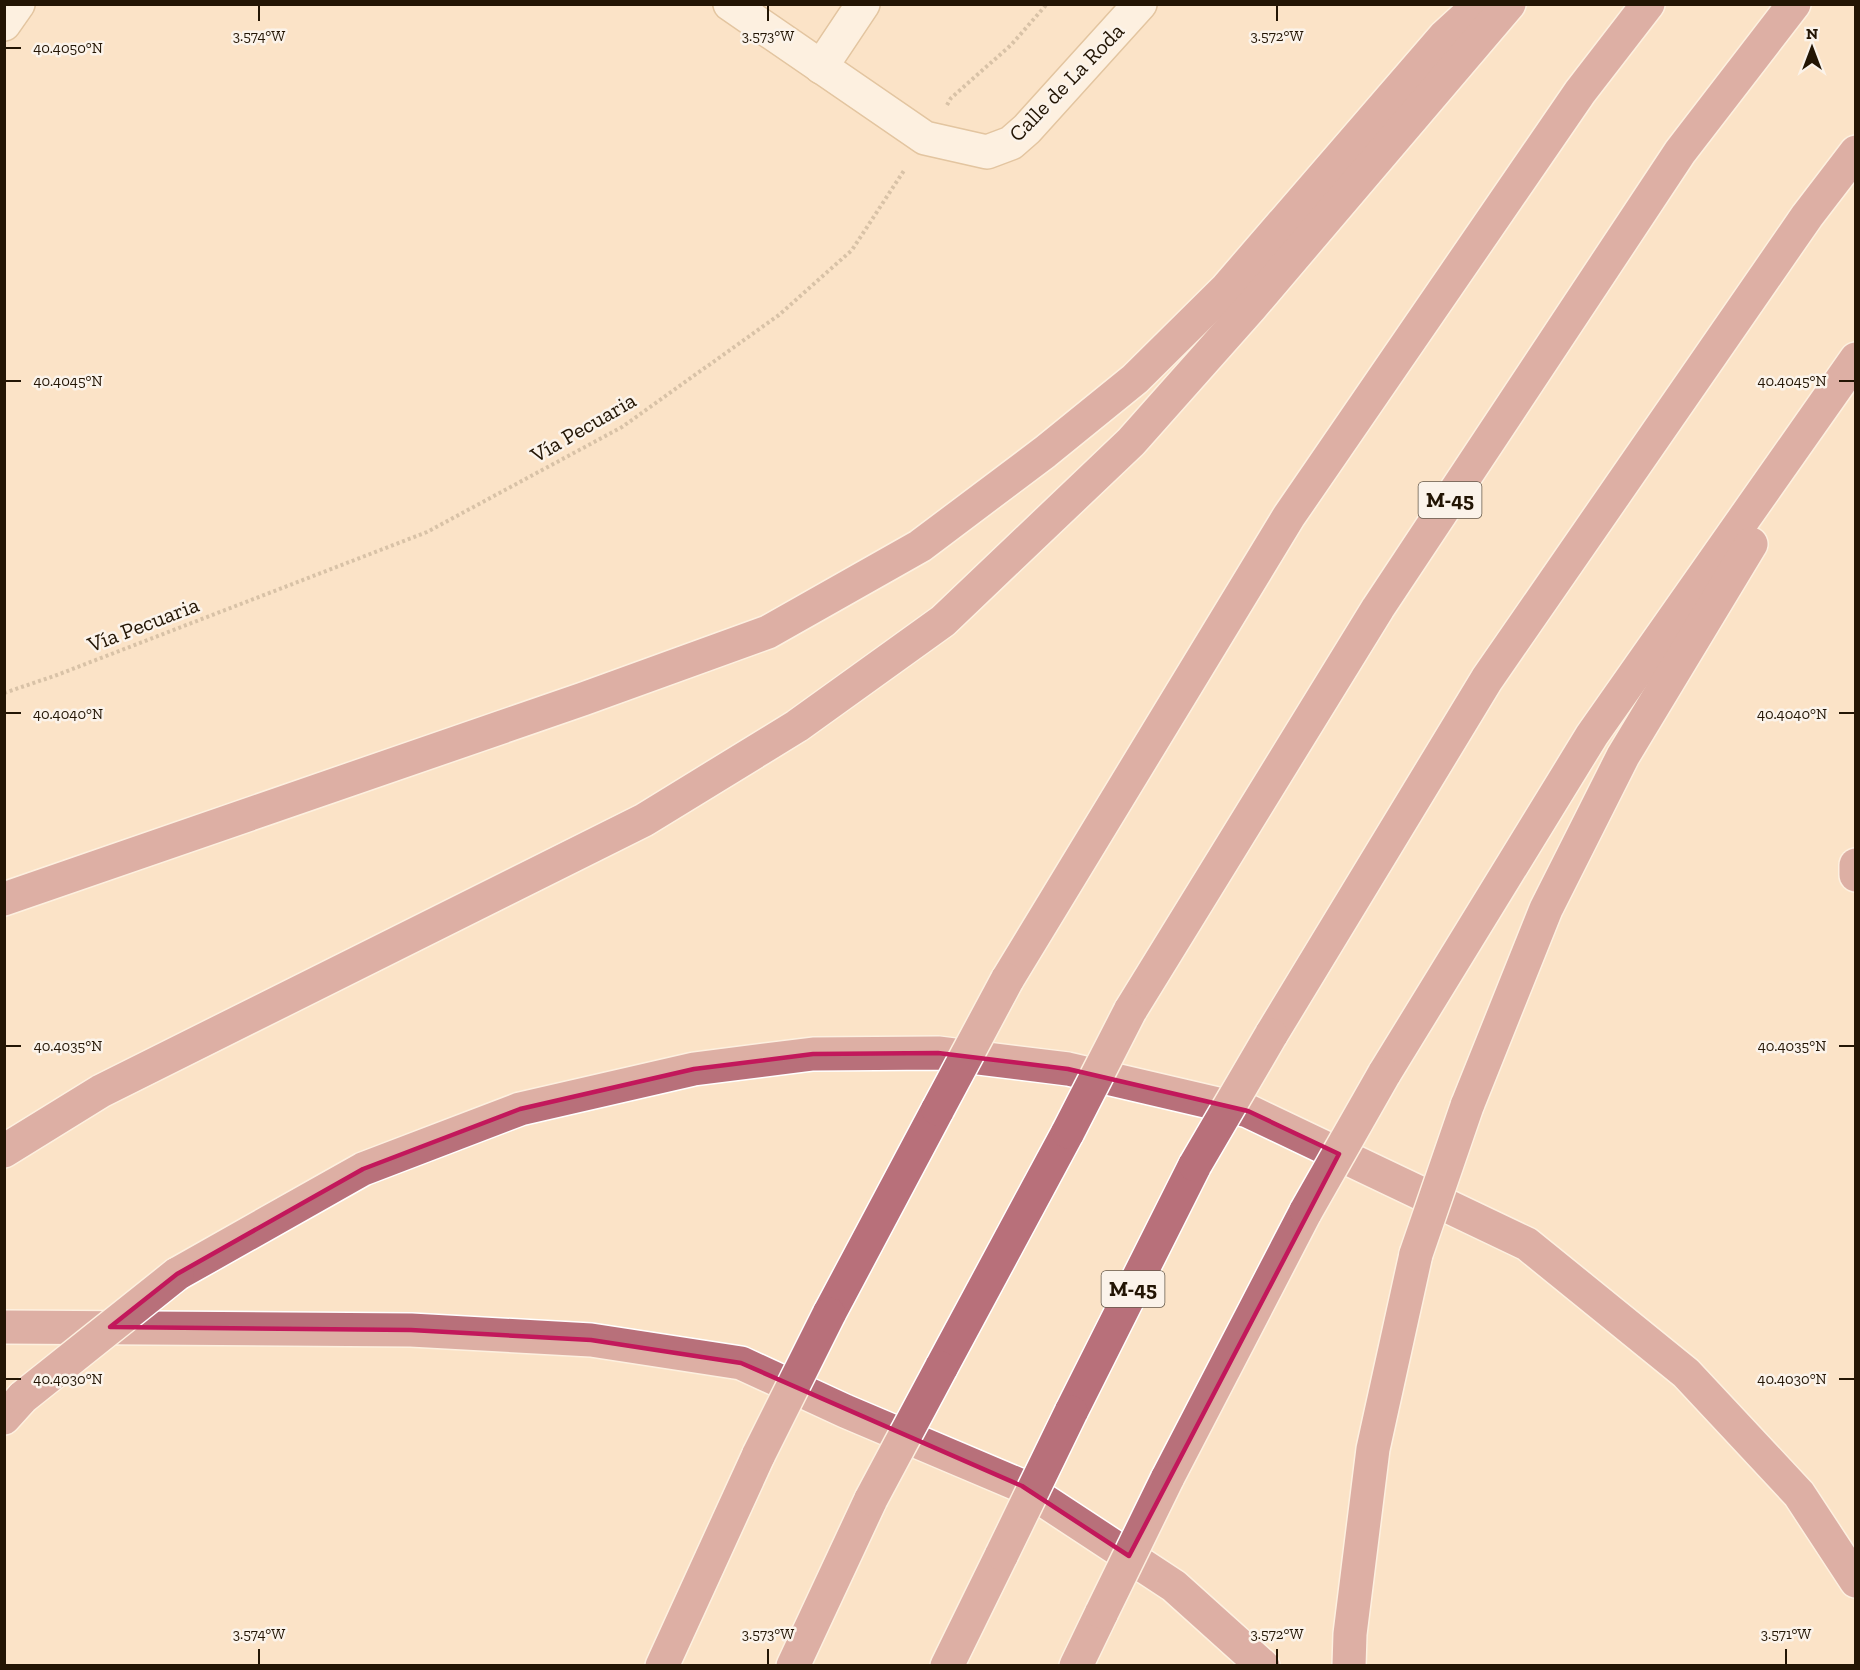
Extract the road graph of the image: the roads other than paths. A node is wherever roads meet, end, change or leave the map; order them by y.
1 (18, 4) edge
2 (730, 4) edge
3 (864, 4) edge
4 (1140, 4) edge
5 (1480, 4) edge
6 (1509, 4) edge
7 (1648, 4) edge
8 (1794, 4) edge
9 (4, 24) edge
10 (821, 67) junction
11 (1856, 152) edge
12 (1856, 359) edge
13 (1856, 370) edge
14 (1856, 865) edge
15 (1856, 875) edge
16 (4, 899) edge
17 (4, 1151) edge
18 (4, 1327) edge
19 (14, 1408) edge
20 (1856, 1581) edge
21 (1349, 1650) edge
22 (662, 1665) edge
23 (793, 1665) edge
24 (947, 1665) edge
25 (1076, 1665) edge
26 (1263, 1665) edge

1 - 9 street
2 - 10 street
3 - 10 street
4 - 10 street, Calle de La Roda
5 - 16 highway
6 - 17 highway
7 - 22 highway, bridge
8 - 23 highway, M-45, bridge
11 - 24 highway, M-45, bridge
12 - 25 highway, bridge
13 - 21 highway, bridge
14 - 15 highway
18 - 26 highway
19 - 20 highway, bridge

